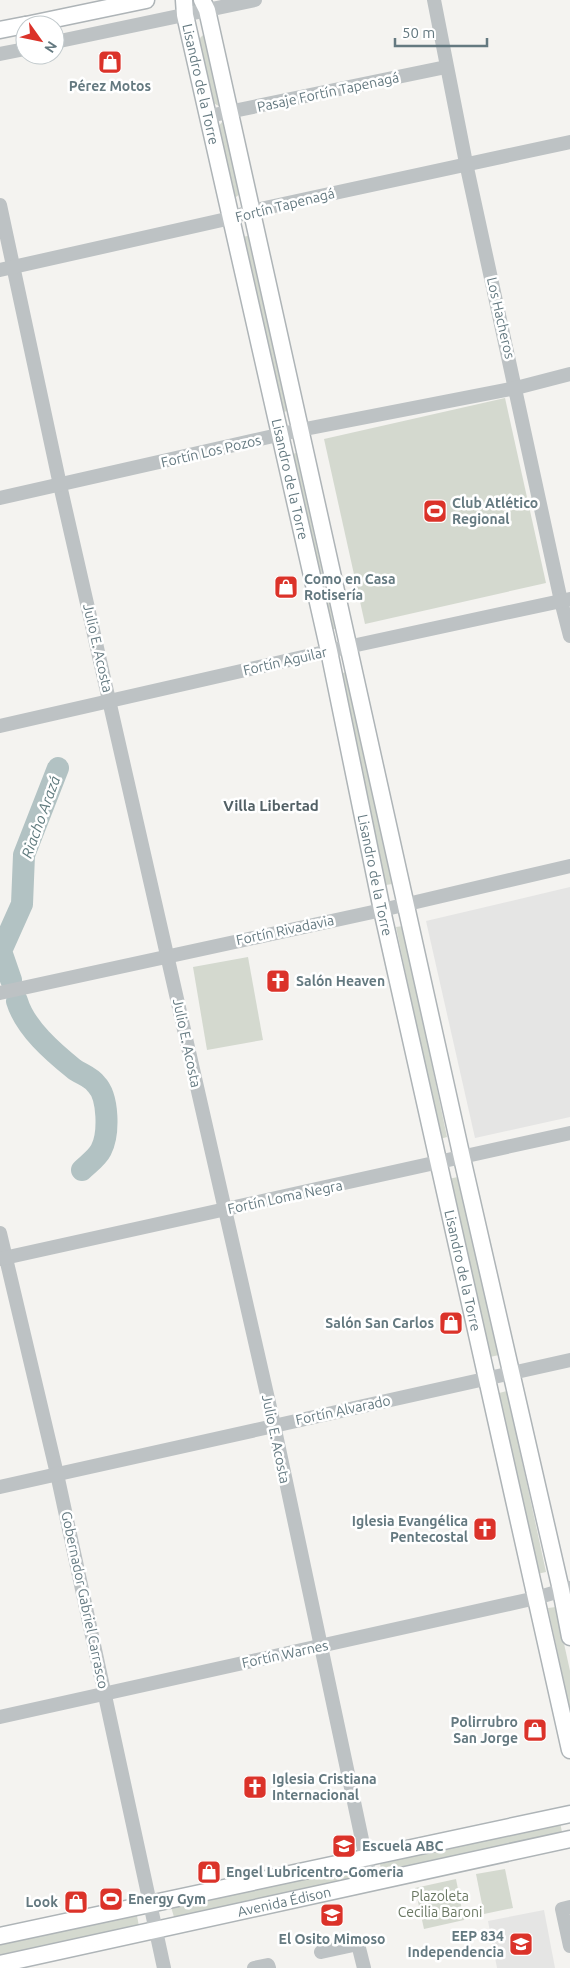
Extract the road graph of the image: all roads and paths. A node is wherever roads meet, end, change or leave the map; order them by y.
1 (146, 0) edge
2 (255, 0) edge
3 (434, 0) edge
4 (205, 5) edge
5 (184, 8) edge
6 (65, 17) edge
7 (15, 27) edge
8 (0, 30) edge
9 (65, 39) edge
10 (15, 51) edge
11 (0, 54) edge
12 (446, 67) junction
13 (231, 112) junction
14 (209, 116) junction
15 (570, 142) edge
16 (466, 163) junction
17 (0, 205) edge
18 (251, 211) junction
19 (231, 218) junction
20 (7, 268) edge
21 (570, 374) edge
22 (516, 388) junction
23 (300, 430) junction
24 (280, 435) junction
25 (60, 485) junction
26 (0, 498) edge
27 (565, 600) edge
28 (570, 636) edge
29 (348, 648) junction
30 (328, 651) junction
31 (110, 701) junction
32 (0, 726) edge
33 (570, 866) edge
34 (407, 903) junction
35 (382, 910) junction
36 (168, 954) junction
37 (0, 993) edge
38 (570, 1133) edge
39 (462, 1158) junction
40 (439, 1163) junction
41 (223, 1210) junction
42 (0, 1233) edge
43 (3, 1259) edge
44 (570, 1360) edge
45 (510, 1373) junction
46 (487, 1378) junction
47 (274, 1425) junction
48 (57, 1474) junction
49 (0, 1487) edge
50 (566, 1589) edge
51 (536, 1598) junction
52 (570, 1637) edge
53 (320, 1646) junction
54 (105, 1693) junction
55 (0, 1717) edge
56 (570, 1750) edge
57 (570, 1814) edge
58 (570, 1839) edge
59 (366, 1858) junction
60 (371, 1882) junction
61 (151, 1905) junction
62 (570, 1907) edge
63 (155, 1929) junction
64 (0, 1936) edge
65 (570, 1946) edge
66 (321, 1952) dead end
67 (0, 1964) edge
68 (164, 1968) edge
69 (254, 1968) edge
70 (269, 1968) edge
71 (364, 1968) edge

1 - 6 main road
2 - 4 street
3 - 12 street, Los Hacheros
4 - 5 street
4 - 13 main road, Lisandro de la Torre
5 - 9 street
5 - 14 main road, Lisandro de la Torre
7 - 8 main road
10 - 11 street
12 - 13 street, Pasaje Fortín Tapenagá
12 - 16 street, Los Hacheros
13 - 14 street, Pasaje Fortín Tapenagá
13 - 18 main road, Lisandro de la Torre
14 - 19 main road, Lisandro de la Torre
15 - 16 street, Fortín Tapenagá
16 - 18 street, Fortín Tapenagá
16 - 22 street, Los Hacheros
17 - 20 street, Julio E. Acosta
18 - 19 street, Fortín Tapenagá
18 - 23 main road, Lisandro de la Torre
19 - 20 street, Fortín Tapenagá
19 - 24 main road, Lisandro de la Torre
20 - 25 street, Julio E. Acosta
21 - 22 street, Fortín Los Pozos
22 - 23 street, Fortín Los Pozos
22 - 27 street, Los Hacheros
23 - 24 street, Fortín Los Pozos
23 - 29 main road, Lisandro de la Torre
24 - 25 street, Fortín Los Pozos
24 - 30 main road, Lisandro de la Torre
25 - 26 street, Fortín Los Pozos
25 - 31 street, Julio E. Acosta
27 - 28 street, Los Hacheros
27 - 29 street, Fortín Aguilar
29 - 30 street, Fortín Aguilar
29 - 34 main road, Lisandro de la Torre
30 - 31 street, Fortín Aguilar
30 - 35 main road, Lisandro de la Torre
31 - 32 street, Fortín Aguilar
31 - 36 street, Julio E. Acosta
33 - 34 street, Fortín Rivadavia
34 - 35 street, Fortín Rivadavia
34 - 39 main road, Lisandro de la Torre
35 - 36 street, Fortín Rivadavia
35 - 40 main road, Lisandro de la Torre
36 - 37 street, Fortín Rivadavia
36 - 41 street, Julio E. Acosta
38 - 39 street, Fortín Loma Negra
39 - 40 street, Fortín Loma Negra
39 - 45 main road, Lisandro de la Torre
40 - 41 street, Fortín Loma Negra
40 - 46 main road, Lisandro de la Torre
41 - 43 street, Fortín Loma Negra
41 - 47 street, Julio E. Acosta
42 - 43 street, Gobernador Gabriel Carrasco
43 - 48 street, Gobernador Gabriel Carrasco
44 - 45 street, Fortín Alvarado
45 - 46 street, Fortín Alvarado
45 - 50 main road, Lisandro de la Torre
46 - 47 street, Fortín Alvarado
46 - 51 main road, Lisandro de la Torre
47 - 48 street, Fortín Alvarado
47 - 53 street, Julio E. Acosta
48 - 49 street, Fortín Alvarado
48 - 54 street, Gobernador Gabriel Carrasco
50 - 51 street, Fortín Warnes
50 - 52 main road, Lisandro de la Torre
51 - 53 street, Fortín Warnes
51 - 56 main road, Lisandro de la Torre
53 - 54 street, Fortín Warnes
53 - 59 street, Julio E. Acosta
54 - 55 street, Fortín Warnes
54 - 61 street, Gobernador Gabriel Carrasco
57 - 59 main road, Avenida Édison
58 - 60 main road, Avenida Édison
59 - 60 street, Julio E. Acosta
59 - 61 main road, Avenida Édison
60 - 63 main road, Avenida Édison
61 - 63 street, Gobernador Gabriel Carrasco
61 - 64 main road, Avenida Édison
62 - 65 street
63 - 67 main road, Avenida Édison
63 - 68 street, Gobernador Gabriel Carrasco
66 - 71 street
69 - 70 street

